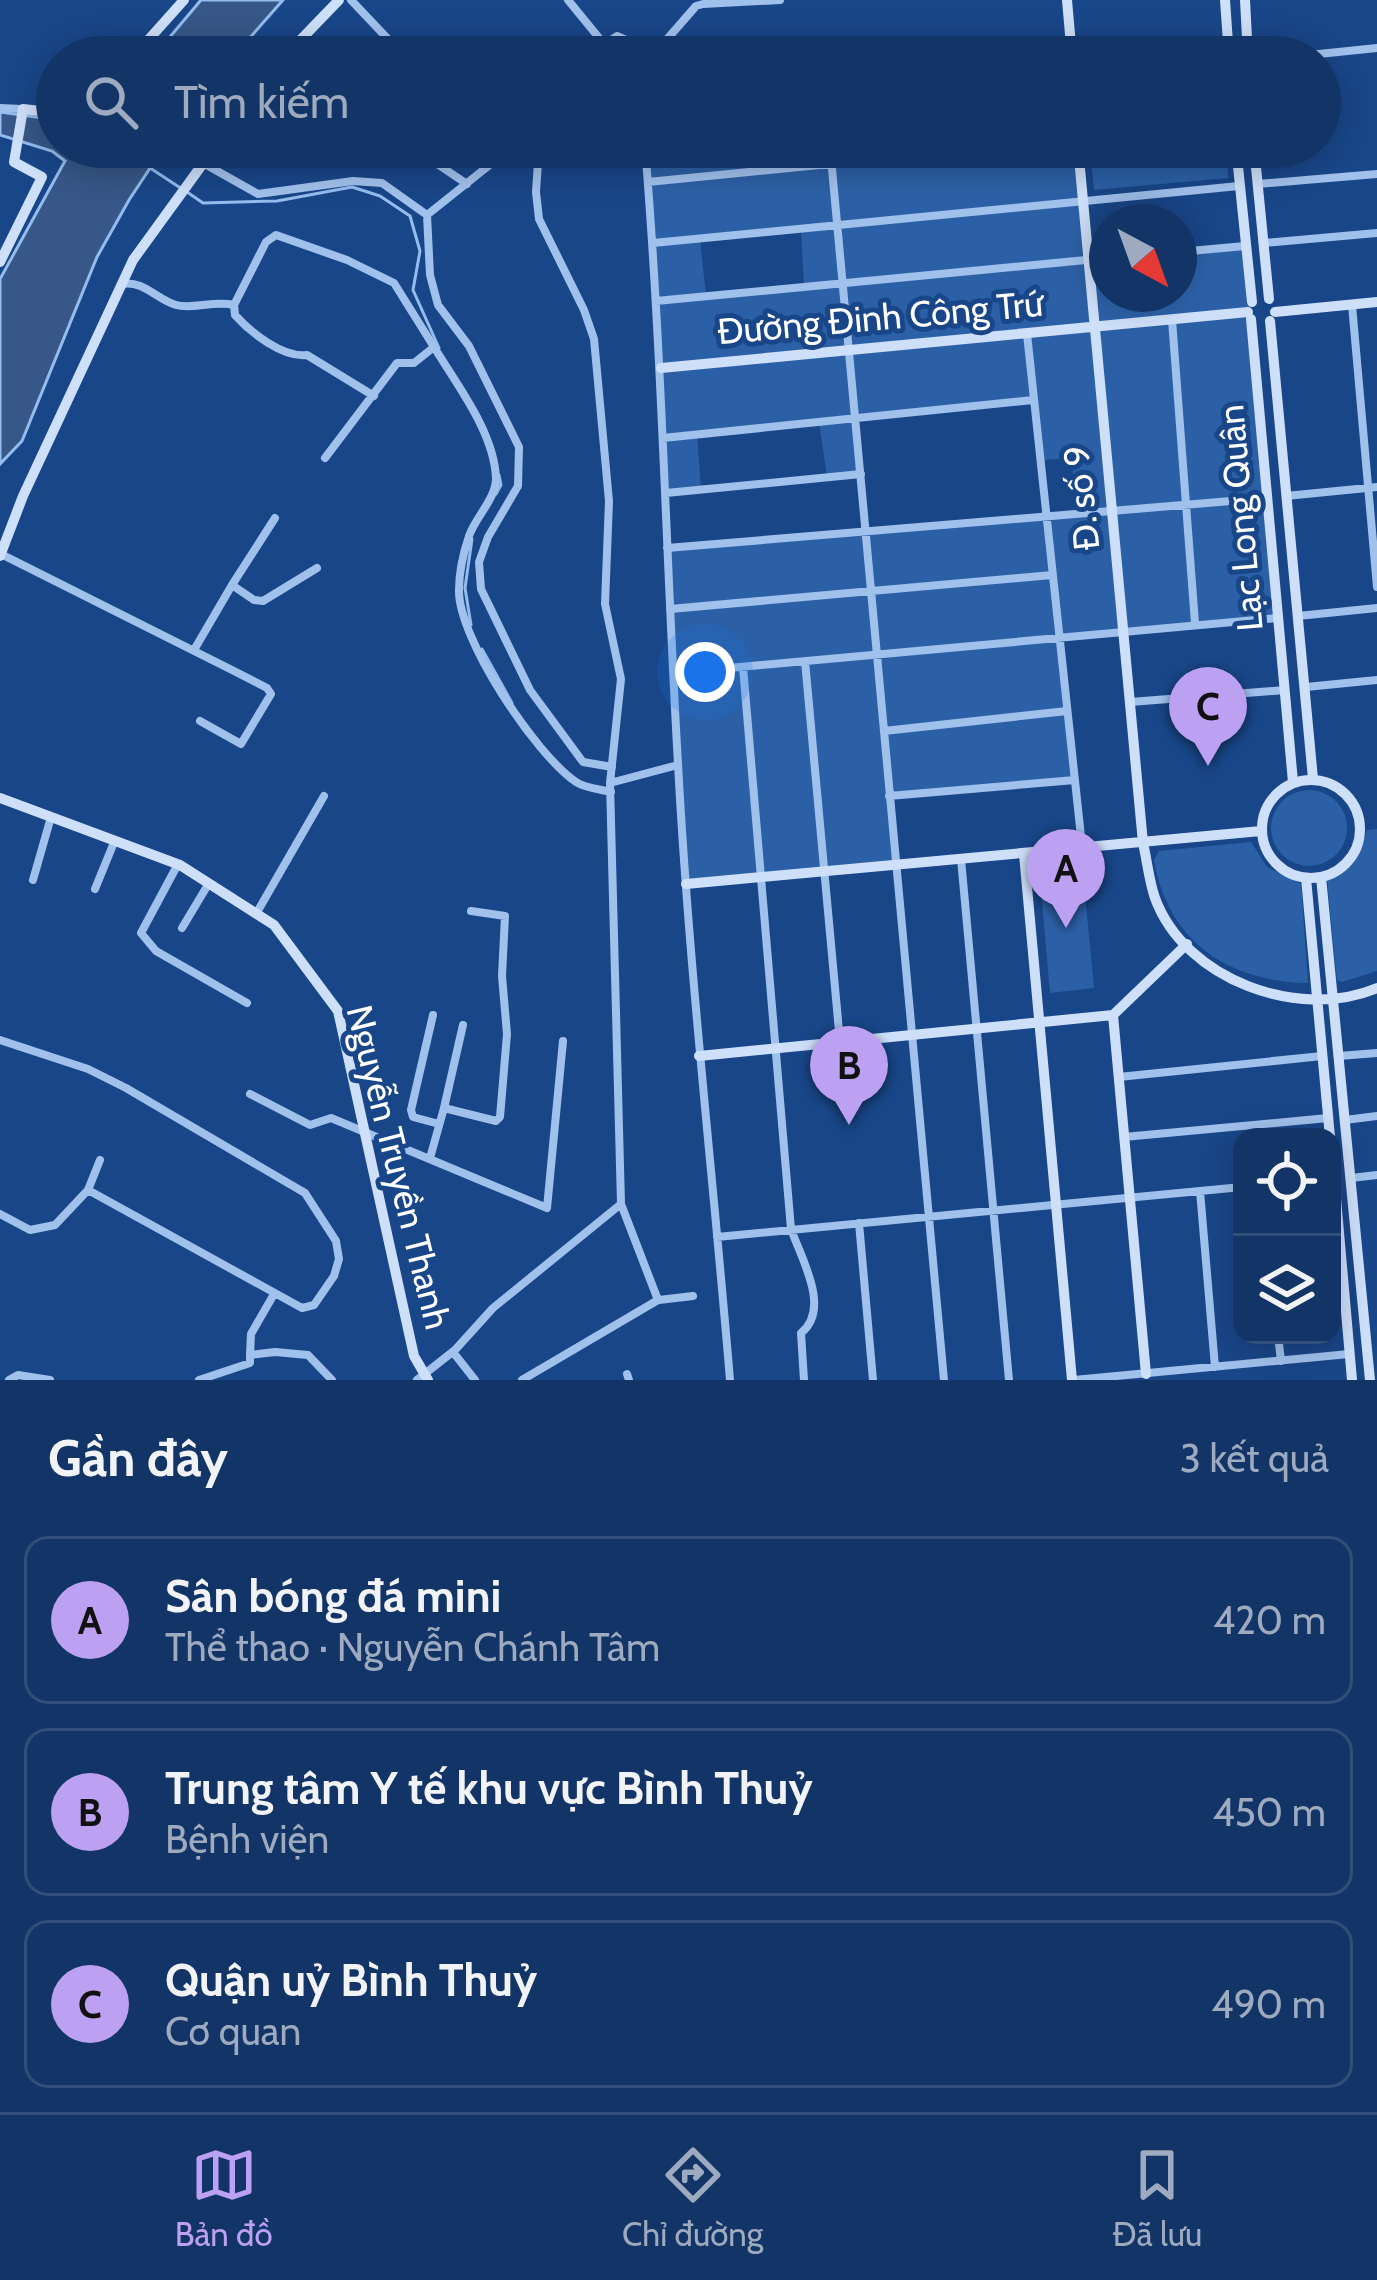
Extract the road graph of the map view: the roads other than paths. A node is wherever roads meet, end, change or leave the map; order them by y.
1 (184, 0) edge
2 (340, 0) edge
3 (351, 0) edge
4 (568, 0) edge
5 (780, 0) edge
6 (1067, 0) edge
7 (1226, 0) edge
8 (1246, 0) edge
9 (740, 1) edge
10 (152, 36) edge
11 (300, 36) edge
12 (385, 36) edge
13 (597, 36) edge
14 (670, 36) edge
15 (1070, 36) edge
16 (1228, 36) edge
17 (1247, 36) edge
18 (1377, 48) edge
19 (1341, 52) edge
20 (0, 108) edge
21 (23, 111) junction
22 (36, 111) edge
23 (7, 161) edge
24 (199, 168) edge
25 (212, 168) edge
26 (443, 168) edge
27 (486, 168) edge
28 (537, 168) edge
29 (647, 168) edge
30 (791, 168) edge
31 (832, 168) edge
32 (1080, 168) edge
33 (1238, 168) edge
34 (1256, 168) edge
35 (1377, 174) edge
36 (648, 182) junction
37 (467, 184) junction
38 (1257, 184) junction
39 (1239, 186) junction
40 (1083, 201) junction
41 (427, 215) junction
42 (837, 224) junction
43 (1377, 233) edge
44 (653, 243) junction
45 (1262, 243) junction
46 (1245, 246) junction
47 (1197, 250) edge
48 (1089, 260) joint
49 (0, 262) edge
50 (122, 284) junction
51 (843, 284) junction
52 (1269, 299) junction
53 (656, 302) junction
54 (1377, 302) edge
55 (234, 305) junction
56 (1352, 305) junction
57 (1251, 311) junction
58 (1094, 312) edge
59 (1272, 317) junction
60 (1172, 320) junction
61 (1095, 327) junction
62 (1027, 334) junction
63 (434, 346) junction
64 (849, 350) junction
65 (661, 368) junction
66 (374, 396) junction
67 (1033, 400) junction
68 (855, 418) junction
69 (663, 438) junction
70 (325, 458) dead end
71 (861, 474) junction
72 (1373, 487) edge
73 (665, 493) junction
74 (1286, 496) junction
75 (1267, 498) junction
76 (1186, 506) junction
77 (1112, 512) junction
78 (1043, 517) junction
79 (275, 518) dead end
80 (866, 533) junction
81 (668, 548) junction
82 (0, 555) edge
83 (317, 568) dead end
84 (1052, 574) junction
85 (232, 585) junction
86 (1377, 587) edge
87 (871, 591) junction
88 (1377, 608) edge
89 (670, 609) junction
90 (1298, 616) junction
91 (1280, 618) junction
92 (1196, 624) junction
93 (1125, 631) junction
94 (1060, 637) junction
95 (194, 650) junction
96 (877, 654) junction
97 (805, 661) junction
98 (743, 667) junction
99 (674, 673) junction
100 (1377, 680) edge
101 (1306, 687) junction
102 (1285, 690) junction
103 (1130, 702) junction
104 (1067, 711) junction
105 (200, 721) dead end
106 (884, 731) junction
107 (678, 765) junction
108 (612, 766) junction
109 (1313, 779) junction
110 (1075, 780) junction
111 (1293, 782) junction
112 (610, 788) junction
113 (324, 796) dead end
114 (890, 796) junction
115 (0, 797) edge
116 (51, 817) junction
117 (1377, 820) edge
118 (1360, 822) junction
119 (1261, 831) junction
120 (115, 840) junction
121 (1142, 843) junction
122 (1082, 846) junction
123 (1024, 854) junction
124 (962, 859) junction
125 (178, 864) junction
126 (896, 867) junction
127 (824, 872) junction
128 (1321, 877) junction
129 (760, 878) junction
130 (1306, 878) junction
131 (33, 880) dead end
132 (208, 883) junction
133 (686, 884) junction
134 (95, 889) dead end
135 (471, 911) dead end
136 (256, 914) junction
137 (182, 928) dead end
138 (1186, 944) junction
139 (1377, 988) edge
140 (1334, 998) junction
141 (1316, 999) junction
142 (248, 1003) dead end
143 (433, 1015) dead end
144 (1113, 1015) junction
145 (1041, 1023) junction
146 (463, 1025) dead end
147 (976, 1029) junction
148 (910, 1035) junction
149 (0, 1040) edge
150 (563, 1041) dead end
151 (840, 1042) junction
152 (774, 1048) junction
153 (1377, 1053) edge
154 (700, 1056) junction
155 (1322, 1056) junction
156 (1340, 1056) junction
157 (1119, 1077) junction
158 (250, 1094) dead end
159 (444, 1108) junction
160 (1377, 1116) edge
161 (1328, 1118) junction
162 (1346, 1120) junction
163 (439, 1124) junction
164 (1329, 1128) edge
165 (366, 1132) junction
166 (1124, 1137) junction
167 (430, 1158) junction
168 (100, 1160) dead end
169 (1377, 1175) edge
170 (1352, 1178) junction
171 (1341, 1179) edge
172 (1233, 1188) edge
173 (88, 1190) junction
174 (1200, 1191) junction
175 (1130, 1197) junction
176 (621, 1204) junction
177 (1058, 1204) junction
178 (992, 1210) junction
179 (0, 1214) edge
180 (927, 1216) junction
181 (859, 1222) junction
182 (791, 1229) junction
183 (1339, 1236) edge
184 (717, 1237) junction
185 (1359, 1269) junction
186 (1342, 1271) junction
187 (274, 1294) junction
188 (693, 1296) dead end
189 (658, 1300) junction
190 (1279, 1344) edge
191 (453, 1352) junction
192 (1372, 1353) edge
193 (1349, 1354) junction
194 (250, 1355) junction
195 (1281, 1361) junction
196 (1216, 1367) junction
197 (423, 1378) edge
198 (1143, 1378) edge
199 (9, 1380) edge
200 (50, 1380) edge
201 (199, 1380) edge
202 (332, 1380) edge
203 (475, 1380) edge
204 (522, 1380) edge
205 (730, 1380) edge
206 (805, 1380) edge
207 (874, 1380) edge
208 (944, 1380) edge
209 (1009, 1380) edge
210 (1073, 1380) edge
211 (1352, 1380) edge
212 (1370, 1380) edge

1 - 10 street
2 - 11 street
3 - 12 street
4 - 13 street
5 - 9 street
6 - 15 street
7 - 16 street
8 - 17 street
9 - 14 street
18 - 19 street
20 - 21 street
21 - 22 street
21 - 23 street
23 - 49 street
24 - 50 street
25 - 41 street
26 - 37 street
27 - 37 street
28 - 108 street
29 - 36 street
30 - 36 street
31 - 42 street
32 - 40 street, Đ. số 9
33 - 39 street, Lạc Long Quân
34 - 38 street
35 - 38 street
36 - 44 street
37 - 41 street
38 - 39 street
38 - 45 street
39 - 40 street
39 - 46 street, Lạc Long Quân
40 - 42 street
40 - 48 street, Đ. số 9
41 - 108 street
42 - 44 street
42 - 51 street
43 - 45 street
44 - 53 street
45 - 46 street
45 - 52 street
46 - 47 street
46 - 57 street, Lạc Long Quân
48 - 51 street
50 - 55 street
50 - 82 street
51 - 53 street
51 - 64 street
52 - 57 street
52 - 59 street, Lạc Long Quân
53 - 65 street
54 - 56 street
55 - 63 street
55 - 66 street
56 - 59 street
56 - 72 street
57 - 59 street
57 - 60 street, Đường Đinh Công Trứ
57 - 75 street, Lạc Long Quân
58 - 61 street, Đ. số 9
59 - 74 street, Lạc Long Quân
60 - 61 street, Đường Đinh Công Trứ
60 - 76 street
61 - 62 street, Đường Đinh Công Trứ
61 - 77 street, Đ. số 9
62 - 64 street, Đường Đinh Công Trứ
62 - 67 street
63 - 66 street
63 - 112 street
64 - 65 street, Đường Đinh Công Trứ
64 - 68 street
65 - 69 street
66 - 70 street
67 - 68 street
67 - 78 street
68 - 69 street
68 - 71 street
69 - 73 street
71 - 73 street
71 - 80 street
72 - 74 street
72 - 86 street
73 - 81 street
74 - 75 street
74 - 90 street, Lạc Long Quân
75 - 76 street
75 - 91 street, Lạc Long Quân
76 - 77 street
76 - 92 street
77 - 78 street
77 - 93 street, Đ. số 9
78 - 80 street
78 - 84 street
79 - 85 street
80 - 81 street
80 - 87 street
81 - 89 street
82 - 95 street
83 - 85 street
84 - 87 street
84 - 94 street
85 - 95 street
87 - 89 street
87 - 96 street
88 - 90 street
89 - 99 street
90 - 91 street
90 - 101 street, Lạc Long Quân
91 - 92 street
91 - 102 street, Lạc Long Quân
92 - 93 street
93 - 94 street
93 - 103 street, Đ. số 9
94 - 96 street
94 - 104 street
95 - 105 street
96 - 97 street
96 - 106 street
97 - 98 street
97 - 127 street
98 - 99 street
98 - 129 street
99 - 107 street
100 - 101 street
101 - 102 street
101 - 109 street, Lạc Long Quân
102 - 103 street
102 - 111 street, Lạc Long Quân
103 - 121 street, Đ. số 9
104 - 106 street
104 - 110 street
106 - 114 street
107 - 112 street
107 - 133 street
108 - 112 street
109 - 111 street
109 - 118 street
110 - 114 street
110 - 122 street
111 - 119 street
112 - 176 street
113 - 136 street
114 - 126 street
115 - 116 street, Nguyễn Truyền Thanh
116 - 120 street, Nguyễn Truyền Thanh
116 - 131 street
117 - 118 street
118 - 128 street
119 - 121 street
119 - 130 street
120 - 125 street, Nguyễn Truyền Thanh
120 - 134 street
121 - 122 street
121 - 138 street, Đ. số 9
122 - 123 street
123 - 124 street
123 - 145 street
124 - 126 street
124 - 147 street
125 - 132 street, Nguyễn Truyền Thanh
125 - 142 street
126 - 127 street
126 - 148 street
127 - 129 street
127 - 151 street
128 - 130 street
128 - 140 street
129 - 133 street
129 - 152 street
130 - 141 street
132 - 136 street, Nguyễn Truyền Thanh
132 - 137 street
133 - 154 street
135 - 159 street
136 - 165 street, Nguyễn Truyền Thanh
138 - 141 street
138 - 144 street
139 - 140 street
140 - 141 street
140 - 156 street
141 - 155 street
143 - 163 street
144 - 145 street
144 - 157 street
145 - 147 street
145 - 177 street
146 - 159 street
147 - 148 street
147 - 178 street
148 - 151 street
148 - 180 street
149 - 187 street
150 - 167 street
151 - 152 street
152 - 154 street
152 - 182 street
153 - 156 street
154 - 184 street
155 - 157 street
155 - 161 street
156 - 162 street
157 - 166 street
158 - 165 street
159 - 163 street
160 - 162 street
161 - 164 street
161 - 166 street
162 - 170 street
163 - 167 street
165 - 167 street
165 - 197 street, Nguyễn Truyền Thanh
166 - 175 street
168 - 173 street
169 - 170 street
170 - 171 street
170 - 185 street
172 - 174 street
173 - 179 street
173 - 187 street
174 - 175 street
174 - 196 street
175 - 177 street
175 - 198 street
176 - 189 street
176 - 191 street
177 - 178 street
177 - 210 street
178 - 180 street
178 - 209 street
180 - 181 street
180 - 208 street
181 - 182 street
181 - 207 street
182 - 184 street
182 - 206 street
183 - 186 street
184 - 205 street
185 - 186 street
185 - 192 street
186 - 193 street
187 - 194 street
188 - 189 street
189 - 204 street
190 - 195 street
191 - 197 street
191 - 203 street
192 - 193 street
192 - 212 street
193 - 195 street
193 - 211 street
194 - 201 street
194 - 202 street
195 - 196 street
196 - 198 street
198 - 210 street
199 - 200 street

